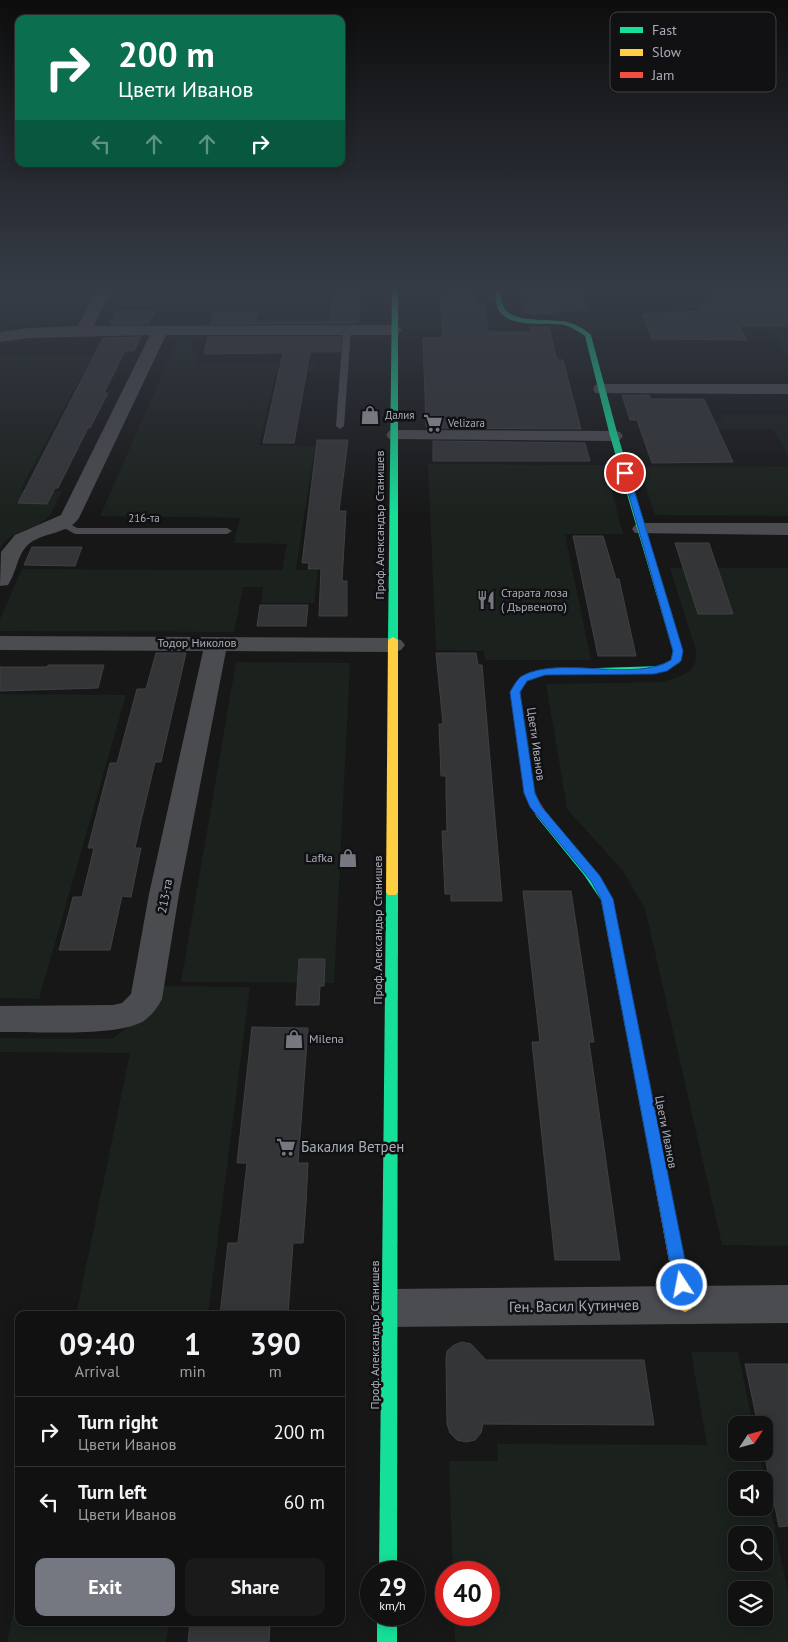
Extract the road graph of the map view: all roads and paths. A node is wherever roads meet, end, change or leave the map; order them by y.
1 (144, 364) edge
2 (345, 364) edge
3 (395, 364) edge
4 (595, 364) edge
5 (602, 389) junction
6 (788, 389) edge
7 (340, 426) dead end
8 (394, 435) junction
9 (614, 436) junction
10 (63, 523) junction
11 (642, 529) junction
12 (788, 529) edge
13 (227, 531) dead end
14 (0, 580) edge
15 (0, 643) edge
16 (216, 644) junction
17 (393, 646) junction
18 (0, 1019) edge
19 (685, 1304) junction
20 (788, 1304) edge
21 (389, 1308) junction
22 (388, 1561) edge
23 (387, 1626) edge
24 (387, 1642) edge

1 - 10 street
2 - 7 lane
3 - 8 street, Проф. Александър Станишев
4 - 5 street, Цвети Иванов
5 - 6 street
5 - 9 street, Цвети Иванов
8 - 9 street
8 - 17 street, Проф. Александър Станишев
9 - 11 street, Цвети Иванов
10 - 13 lane, 216-та
10 - 14 street
11 - 12 street
11 - 19 street, Цвети Иванов
15 - 16 street, Тодор Николов
16 - 17 street, Тодор Николов
16 - 18 street, 213-та
17 - 21 street, Проф. Александър Станишев
19 - 20 street, Ген. Васил Кутинчев
19 - 21 street, Ген. Васил Кутинчев
21 - 22 street, Проф. Александър Станишев
23 - 24 street

